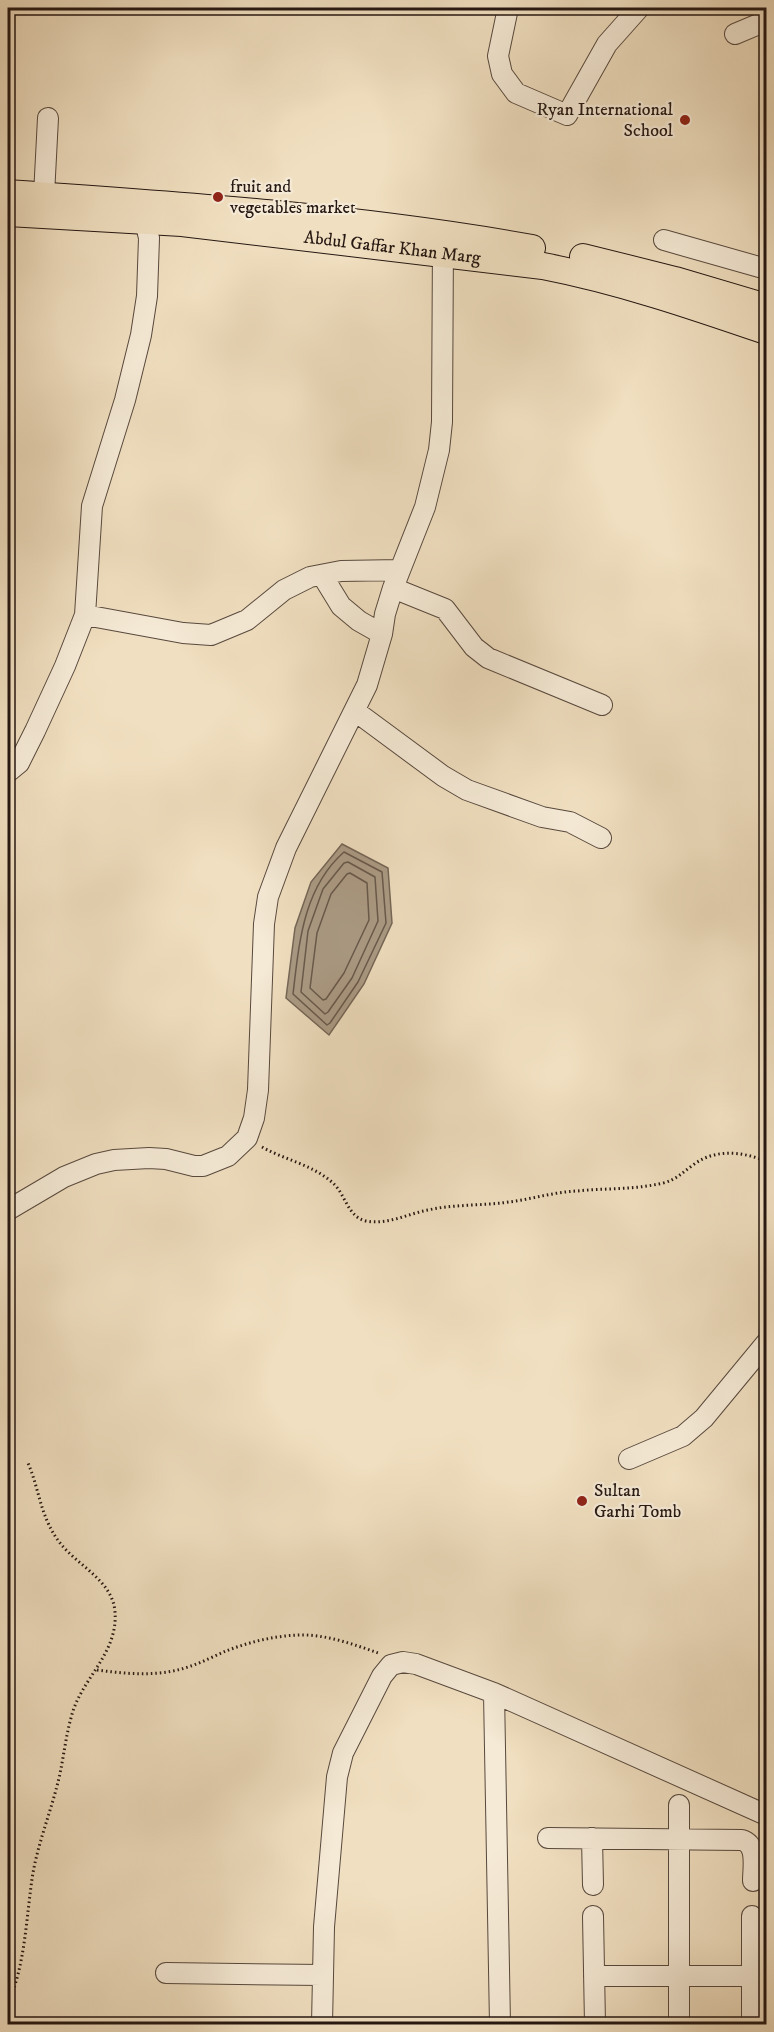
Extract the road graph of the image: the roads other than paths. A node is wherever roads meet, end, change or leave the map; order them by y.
1 (508, 8) edge
2 (639, 8) edge
3 (766, 21) edge
4 (735, 34) dead end
5 (48, 118) dead end
6 (8, 193) edge
7 (44, 195) junction
8 (8, 213) edge
9 (145, 221) junction
10 (664, 240) dead end
11 (443, 243) junction
12 (766, 269) edge
13 (766, 307) edge
14 (766, 331) edge
15 (322, 575) junction
16 (396, 579) junction
17 (85, 615) junction
18 (382, 634) junction
19 (602, 705) dead end
20 (355, 711) junction
21 (8, 772) edge
22 (601, 838) dead end
23 (8, 1210) edge
24 (766, 1343) edge
25 (629, 1459) dead end
26 (494, 1693) junction
27 (679, 1805) dead end
28 (766, 1815) edge
29 (548, 1838) dead end
30 (592, 1838) junction
31 (679, 1839) junction
32 (753, 1881) dead end
33 (592, 1886) dead end
34 (593, 1916) dead end
35 (752, 1916) dead end
36 (166, 1973) dead end
37 (322, 1975) junction
38 (594, 1976) junction
39 (679, 1976) junction
40 (760, 1976) edge
41 (322, 2025) edge
42 (500, 2025) edge
43 (595, 2025) edge
44 (679, 2025) edge
45 (752, 2025) edge

1 - 2 street
3 - 4 street
5 - 7 street
6 - 7 main road, Abdul Gaffar Khan Marg
7 - 11 main road, Abdul Gaffar Khan Marg
8 - 9 main road, Abdul Gaffar Khan Marg
9 - 11 main road, Abdul Gaffar Khan Marg
9 - 17 street
10 - 12 street
11 - 13 main road, Abdul Gaffar Khan Marg
11 - 14 main road, Abdul Gaffar Khan Marg
11 - 16 street
15 - 16 street
15 - 17 street
15 - 18 street
16 - 18 street
16 - 19 street
17 - 21 street
18 - 20 street
20 - 22 street
20 - 23 street
24 - 25 street
26 - 28 street
26 - 37 street
26 - 42 street
27 - 31 street
29 - 30 street
30 - 31 street
30 - 33 street
31 - 32 street
31 - 39 street
34 - 38 street
35 - 40 street
36 - 37 street
37 - 41 street
38 - 39 street
38 - 43 street
39 - 40 street
39 - 44 street
40 - 45 street

